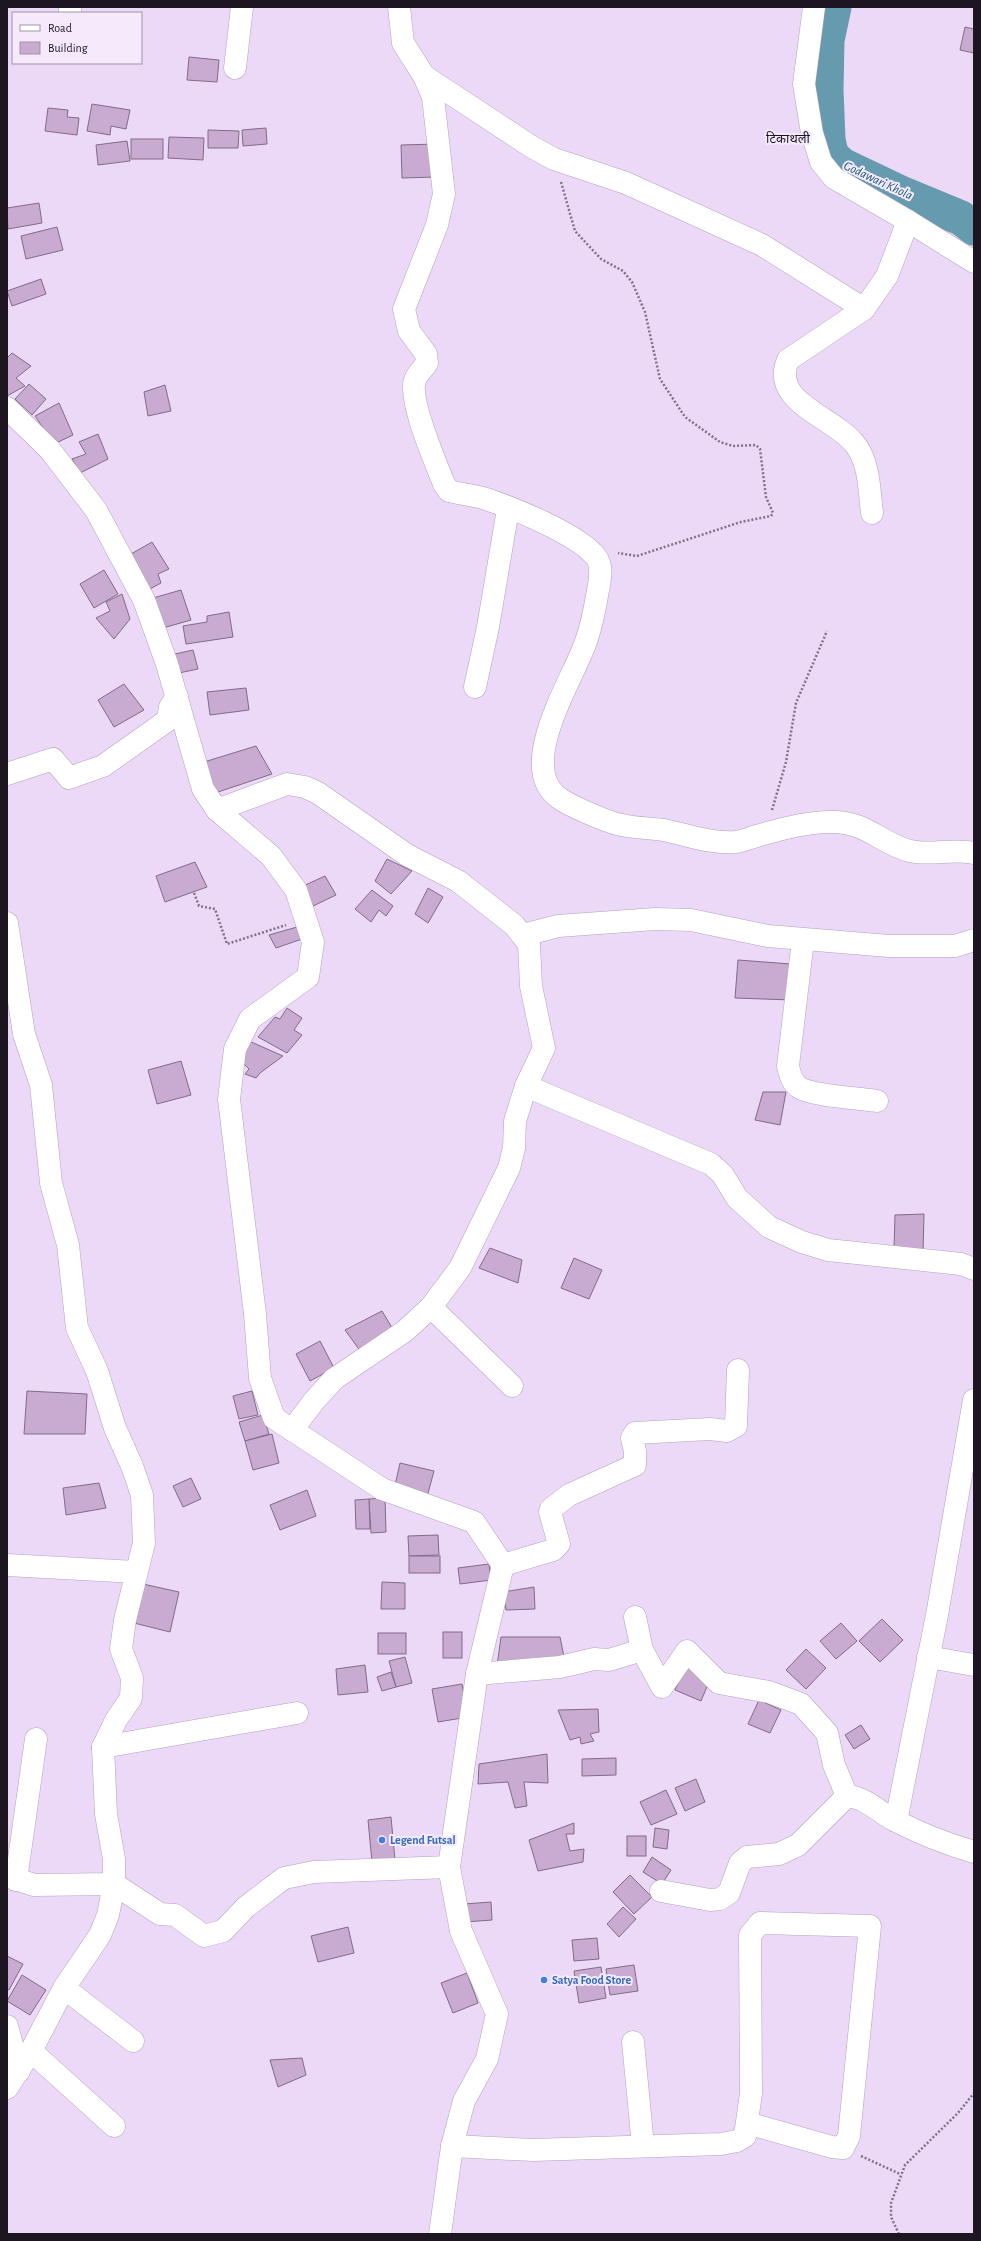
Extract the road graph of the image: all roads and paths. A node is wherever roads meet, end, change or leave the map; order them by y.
1 (242, 7) edge
2 (399, 7) edge
3 (814, 7) edge
4 (234, 68) dead end
5 (424, 76) junction
6 (554, 159) junction
7 (908, 221) junction
8 (974, 262) edge
9 (864, 309) junction
10 (7, 408) edge
11 (508, 508) junction
12 (872, 513) dead end
13 (598, 559) junction
14 (827, 631) dead end
15 (474, 687) dead end
16 (177, 697) junction
17 (7, 774) edge
18 (217, 810) junction
19 (766, 834) junction
20 (974, 853) edge
21 (194, 893) dead end
22 (305, 917) junction
23 (7, 923) edge
24 (523, 935) junction
25 (803, 940) junction
26 (974, 940) edge
27 (526, 1086) junction
28 (877, 1101) dead end
29 (974, 1269) edge
30 (431, 1307) junction
31 (738, 1370) dead end
32 (512, 1386) dead end
33 (974, 1400) edge
34 (292, 1430) junction
35 (7, 1565) edge
36 (503, 1565) junction
37 (136, 1572) junction
38 (635, 1617) dead end
39 (642, 1650) junction
40 (928, 1657) junction
41 (974, 1665) edge
42 (477, 1674) junction
43 (297, 1713) dead end
44 (36, 1739) dead end
45 (103, 1746) junction
46 (847, 1796) junction
47 (896, 1821) junction
48 (974, 1852) edge
49 (449, 1867) junction
50 (11, 1878) edge
51 (114, 1884) junction
52 (661, 1891) dead end
53 (64, 1988) junction
54 (7, 2026) edge
55 (133, 2041) dead end
56 (633, 2042) dead end
57 (31, 2051) junction
58 (13, 2079) edge
59 (974, 2093) edge
60 (747, 2123) junction
61 (114, 2126) dead end
62 (452, 2146) junction
63 (643, 2146) junction
64 (843, 2148) junction
65 (900, 2174) junction
66 (440, 2234) edge
67 (899, 2234) edge

1 - 4 street
2 - 5 street
3 - 7 street
5 - 6 street
5 - 11 street
6 - 9 street
6 - 13 path
7 - 8 street
7 - 9 street
9 - 12 street
10 - 16 street
11 - 13 street
11 - 15 street
13 - 19 street
14 - 19 path
16 - 17 street
16 - 18 street
18 - 22 street
18 - 24 street
19 - 20 street
21 - 22 path
22 - 34 street
23 - 37 street
24 - 25 street
24 - 27 street
25 - 26 street
25 - 28 street
27 - 29 street
27 - 30 street
30 - 32 street
30 - 34 street
31 - 36 street
33 - 40 street
34 - 36 street
35 - 37 street
36 - 42 street
37 - 45 street
38 - 39 street
39 - 42 street
39 - 46 street
40 - 41 street
40 - 47 street
42 - 49 street
43 - 45 street
44 - 50 street
45 - 51 street
46 - 47 street
46 - 52 street
47 - 48 street
49 - 51 street
49 - 62 street
50 - 51 street
51 - 53 street
53 - 55 street
53 - 57 street
54 - 58 street
56 - 63 street
57 - 58 street
57 - 61 street
59 - 65 path
60 - 63 street
60 - 64 street
60 - 64 street
62 - 63 street
62 - 66 street
64 - 65 path
65 - 67 path

